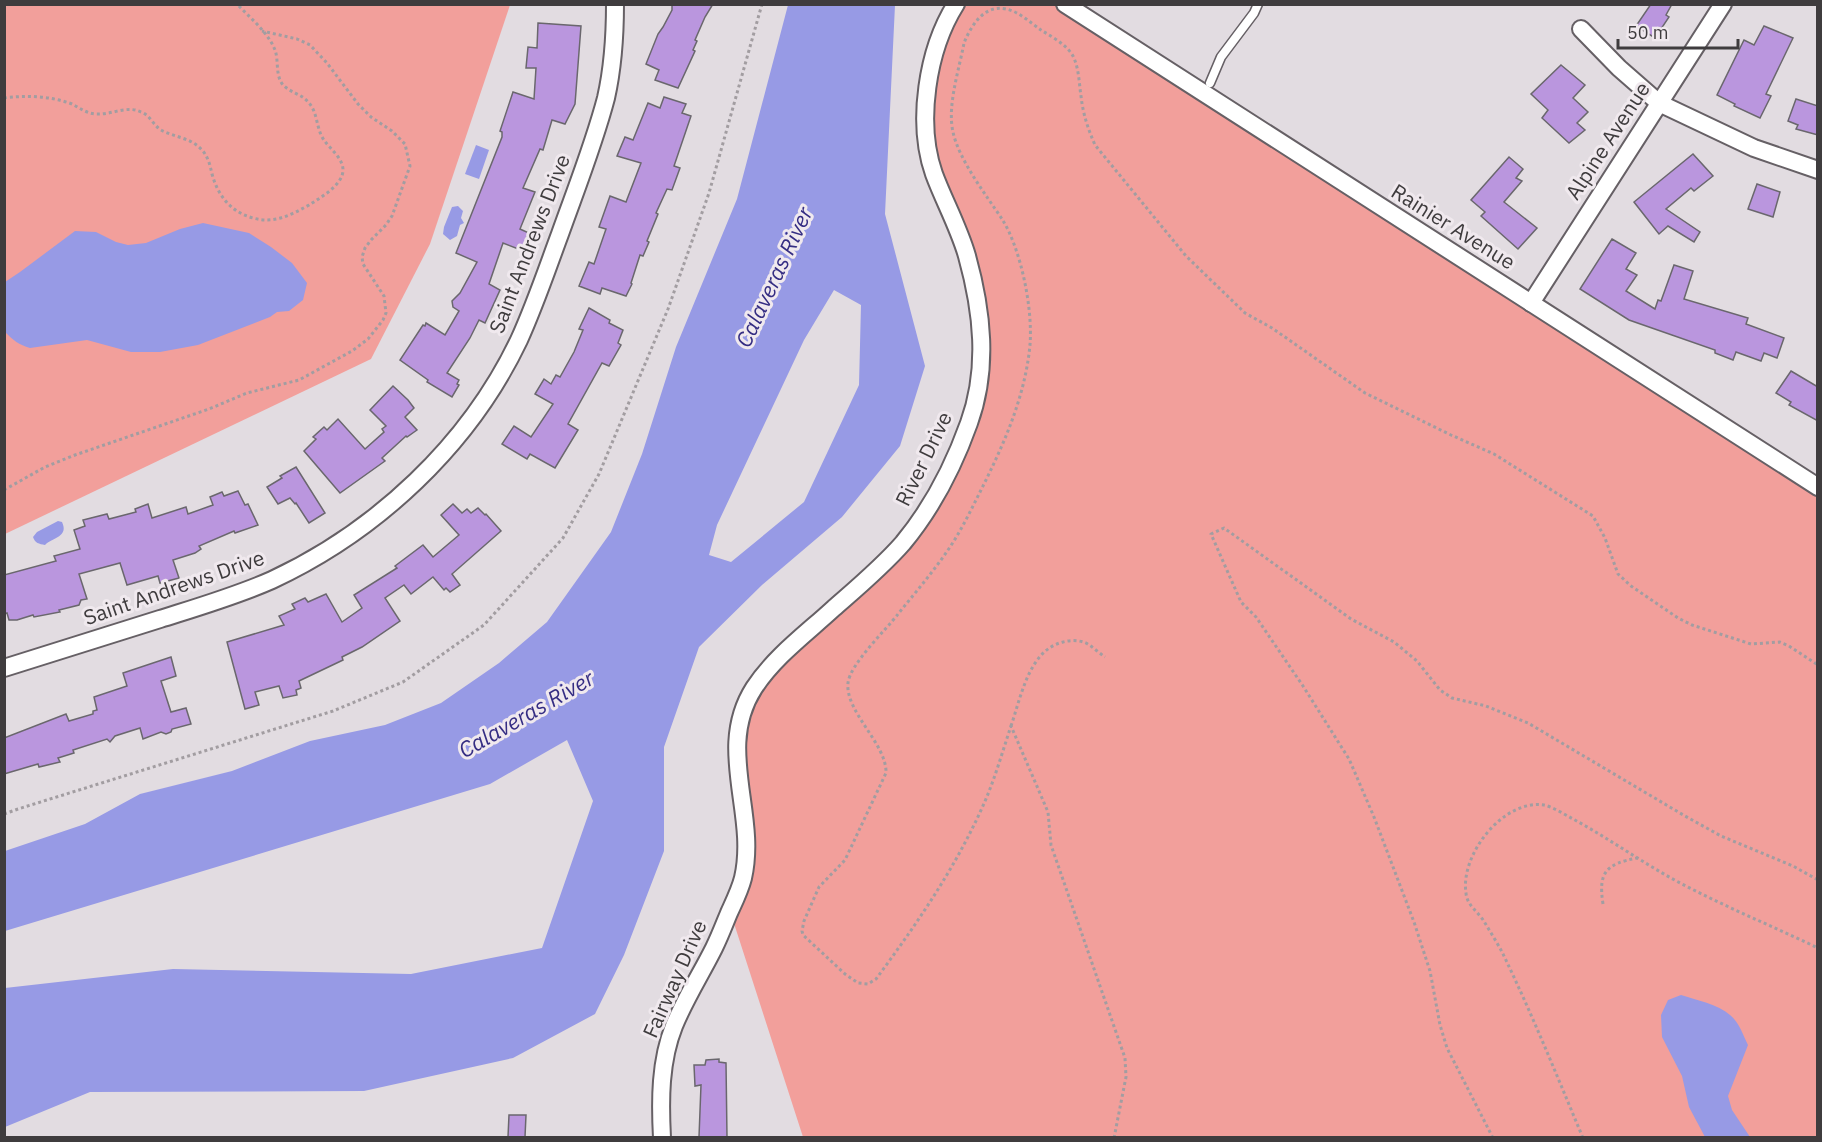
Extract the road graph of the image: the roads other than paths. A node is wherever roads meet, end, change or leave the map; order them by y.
1 (615, 4) edge
2 (956, 4) edge
3 (1065, 4) edge
4 (1258, 4) edge
5 (1722, 4) edge
6 (1581, 29) dead end
7 (1210, 83) dead end
8 (1659, 102) junction
9 (1818, 170) edge
10 (1532, 303) junction
11 (1818, 487) edge
12 (4, 668) edge
13 (730, 910) joint
14 (662, 1137) edge

1 - 12 street, Saint Andrews Drive
2 - 13 street, River Drive
3 - 10 street, Rainier Avenue
4 - 7 lane
5 - 8 street, Alpine Avenue
6 - 8 street
8 - 9 street
8 - 10 street, Alpine Avenue
10 - 11 street, Rainier Avenue
13 - 14 street, Fairway Drive

